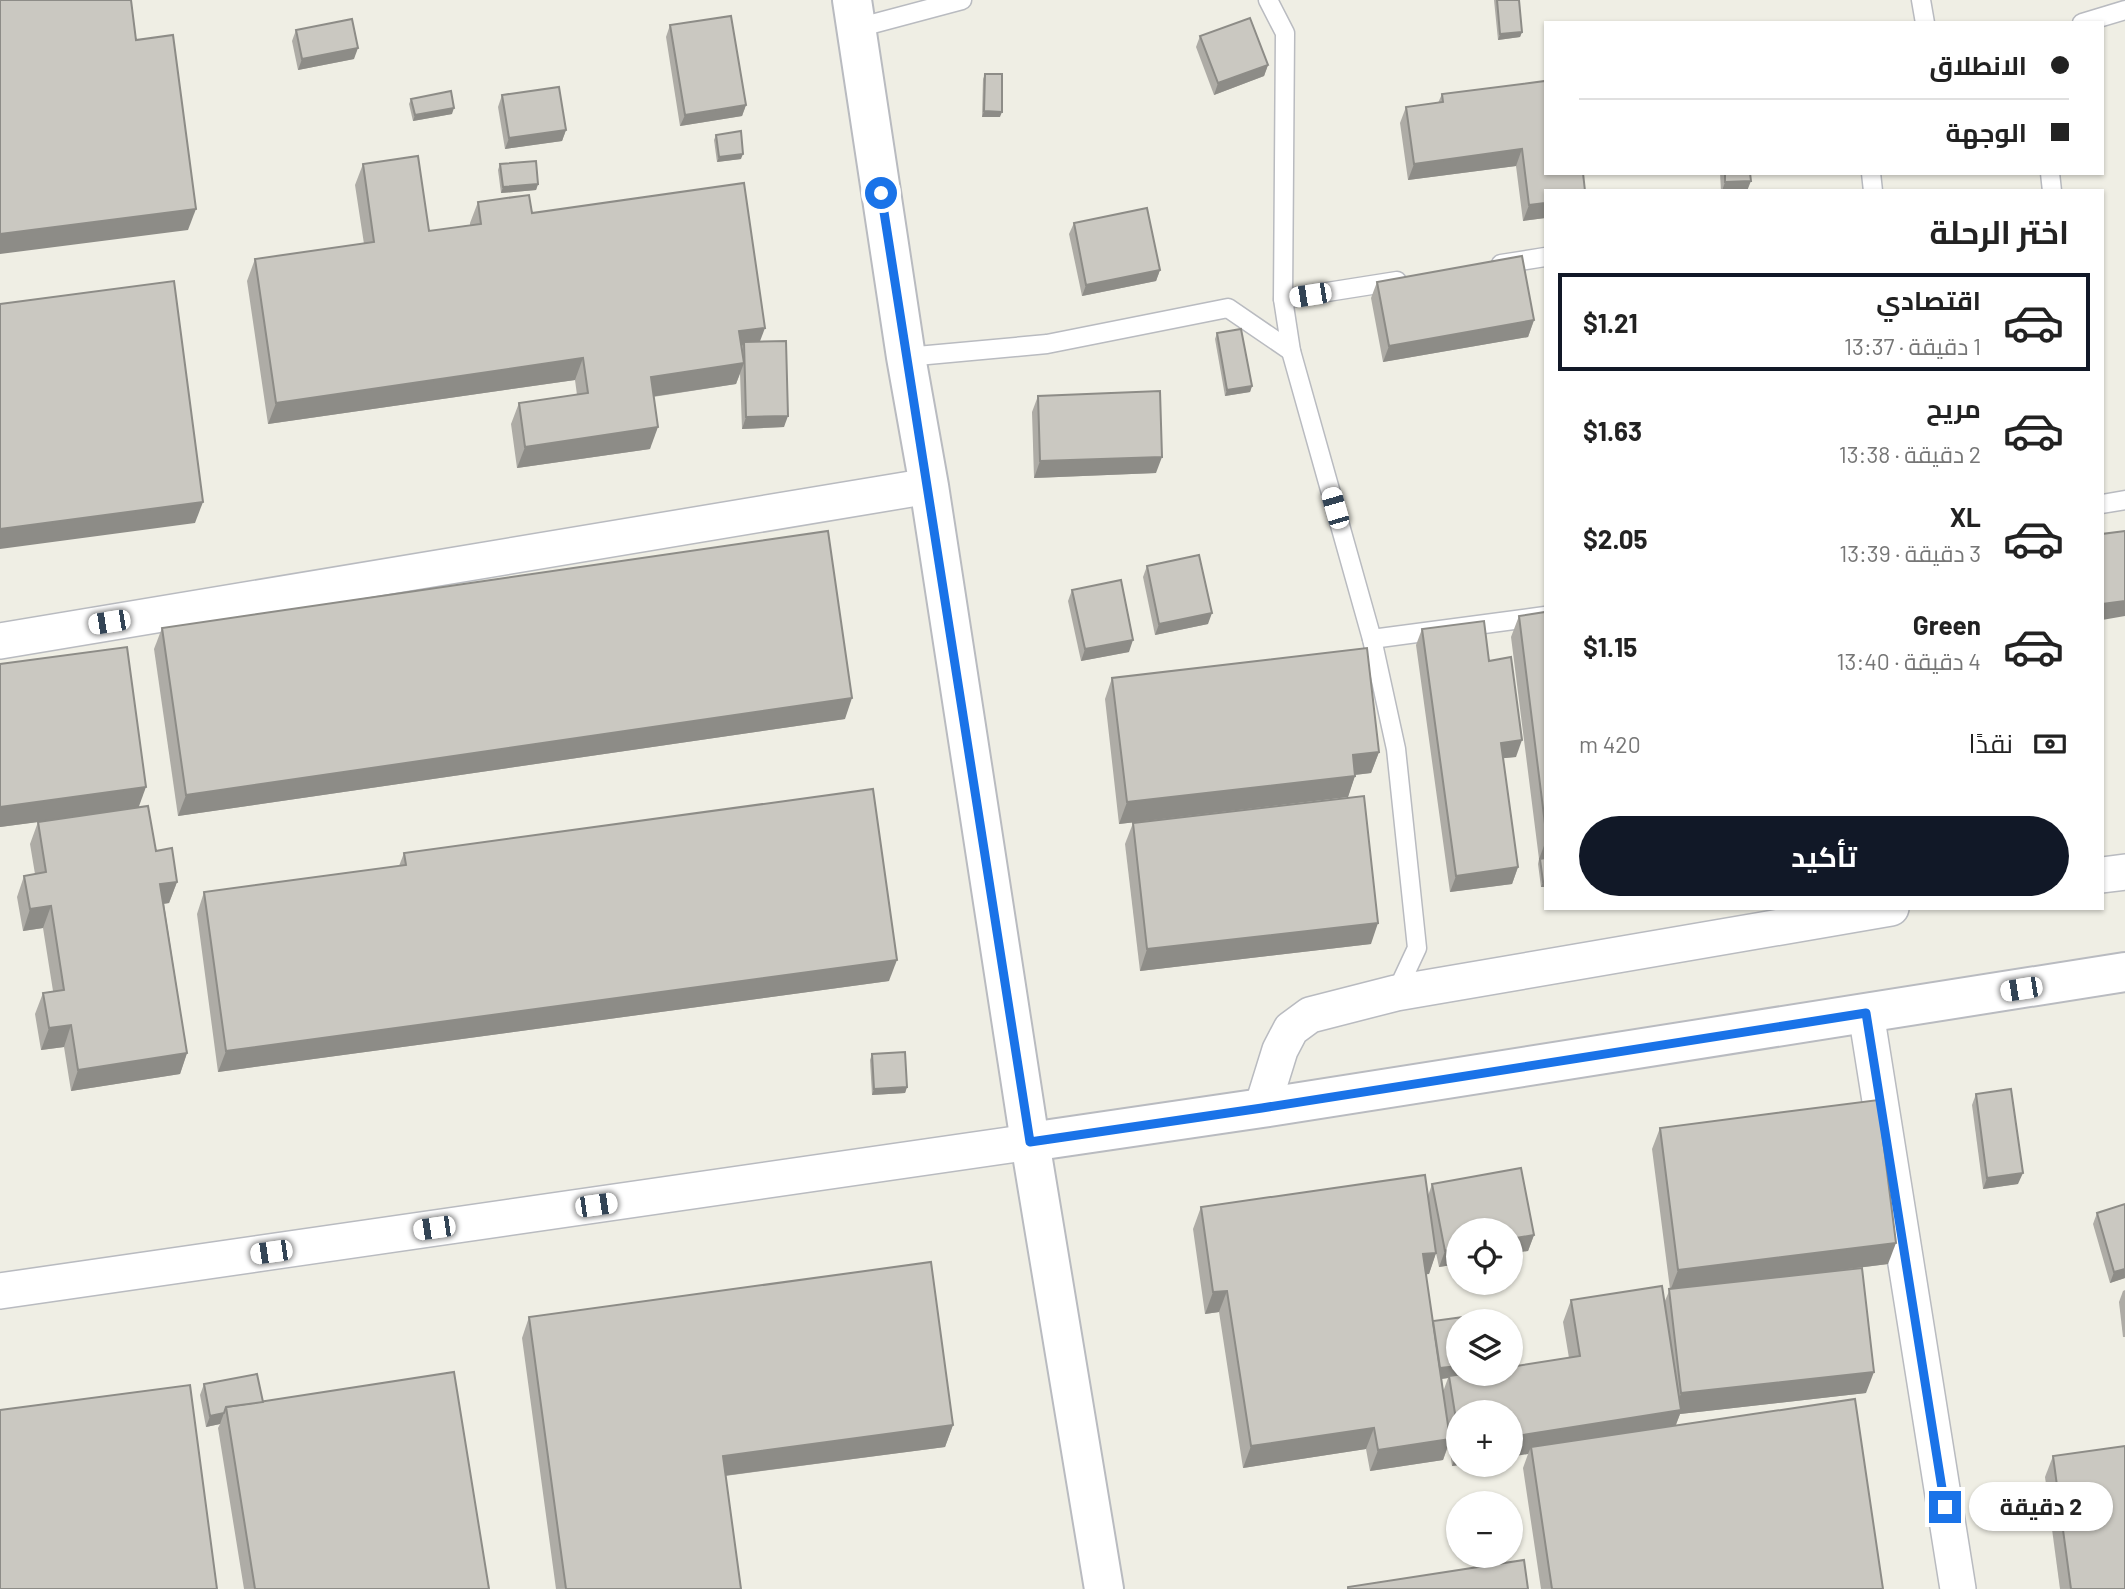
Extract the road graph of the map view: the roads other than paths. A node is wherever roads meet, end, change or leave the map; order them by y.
1 (962, 0) edge
2 (1268, 0) edge
3 (1921, 0) edge
4 (2125, 10) edge
5 (855, 14) edge
6 (1925, 21) edge
7 (2089, 21) edge
8 (1544, 257) edge
9 (1490, 266) edge
10 (1407, 279) edge
11 (1283, 299) junction
12 (1291, 351) junction
13 (906, 357) junction
14 (929, 486) junction
15 (2125, 500) edge
16 (2104, 504) edge
17 (1544, 615) edge
18 (1372, 639) junction
19 (0, 641) edge
20 (2125, 872) edge
21 (2104, 875) edge
22 (1879, 910) edge
23 (2125, 972) edge
24 (1396, 993) junction
25 (1866, 1013) junction
26 (1262, 1108) junction
27 (1030, 1142) junction
28 (0, 1291) edge
29 (1104, 1589) edge
30 (1958, 1589) edge

1 - 5 lane
2 - 11 lane
3 - 6 lane
4 - 7 lane
5 - 13 street
8 - 9 lane
10 - 11 lane
11 - 12 lane
12 - 13 lane
12 - 18 lane
13 - 14 street
14 - 19 street
14 - 27 street
15 - 16 lane
17 - 18 lane
18 - 24 lane
20 - 21 street
22 - 24 street
23 - 25 street
24 - 26 street
25 - 26 street
25 - 30 street
26 - 27 street
27 - 28 street
27 - 29 street

